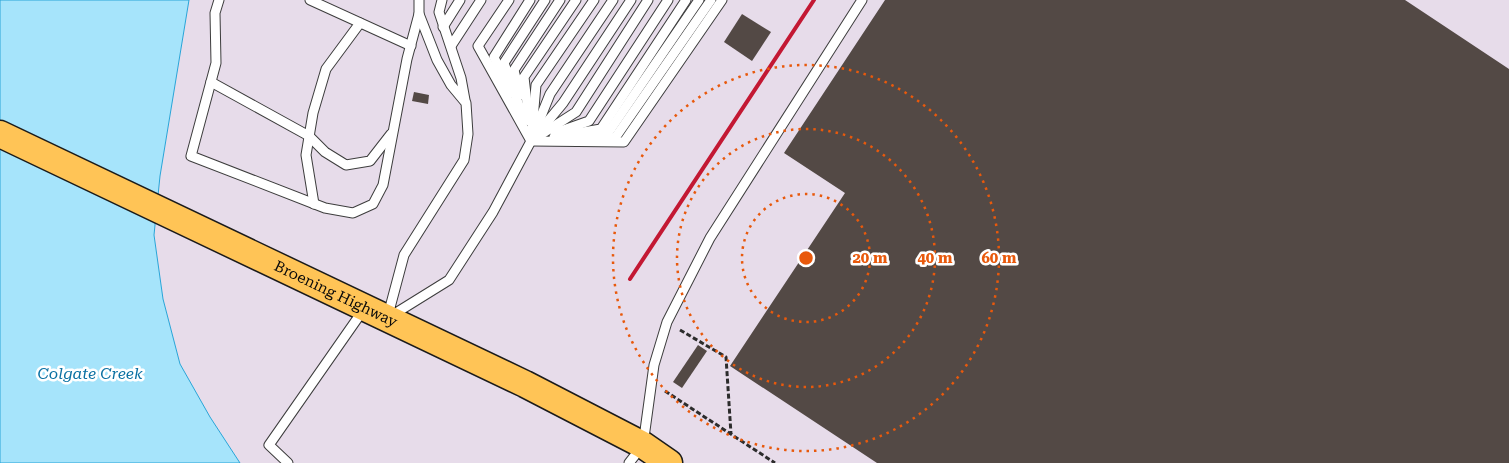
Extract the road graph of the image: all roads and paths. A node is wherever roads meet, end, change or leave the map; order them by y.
1 (219, 0) edge
2 (310, 0) edge
3 (419, 0) edge
4 (442, 0) edge
5 (460, 0) edge
6 (481, 0) edge
7 (509, 0) edge
8 (530, 0) edge
9 (545, 0) edge
10 (560, 0) edge
11 (576, 0) edge
12 (594, 0) edge
13 (613, 0) edge
14 (631, 0) edge
15 (648, 0) edge
16 (668, 0) edge
17 (686, 0) edge
18 (699, 0) edge
19 (711, 0) edge
20 (722, 0) edge
21 (862, 0) edge
22 (419, 14) junction
23 (360, 23) junction
24 (443, 27) junction
25 (411, 46) junction
26 (451, 46) junction
27 (211, 82) junction
28 (466, 103) junction
29 (393, 132) junction
30 (0, 134) edge
31 (309, 136) junction
32 (531, 141) junction
33 (314, 204) junction
34 (376, 314) junction
35 (667, 322) junction
36 (652, 383) junction
37 (731, 434) junction
38 (636, 454) edge
39 (288, 463) edge
40 (668, 463) edge
41 (775, 463) edge

1 - 27 lane
2 - 23 lane
3 - 22 lane
4 - 24 lane
5 - 24 lane
6 - 26 lane
7 - 32 lane
8 - 32 lane
9 - 32 lane
10 - 32 lane
11 - 32 lane
12 - 32 lane
13 - 32 lane
14 - 32 lane
15 - 32 lane
16 - 32 lane
17 - 32 lane
18 - 32 lane
19 - 32 lane
20 - 32 lane
21 - 35 lane
22 - 25 lane
22 - 28 lane
23 - 25 lane
23 - 31 lane
24 - 26 lane
25 - 29 lane
26 - 28 lane
27 - 31 lane
27 - 33 lane
28 - 34 lane
29 - 31 lane
29 - 33 lane
30 - 34 main road, Broening Highway
31 - 33 lane
32 - 34 lane
34 - 38 main road, Broening Highway
34 - 39 lane
35 - 36 lane
35 - 37 path
36 - 37 path
36 - 38 lane
37 - 41 path
38 - 40 main road, Broening Highway

